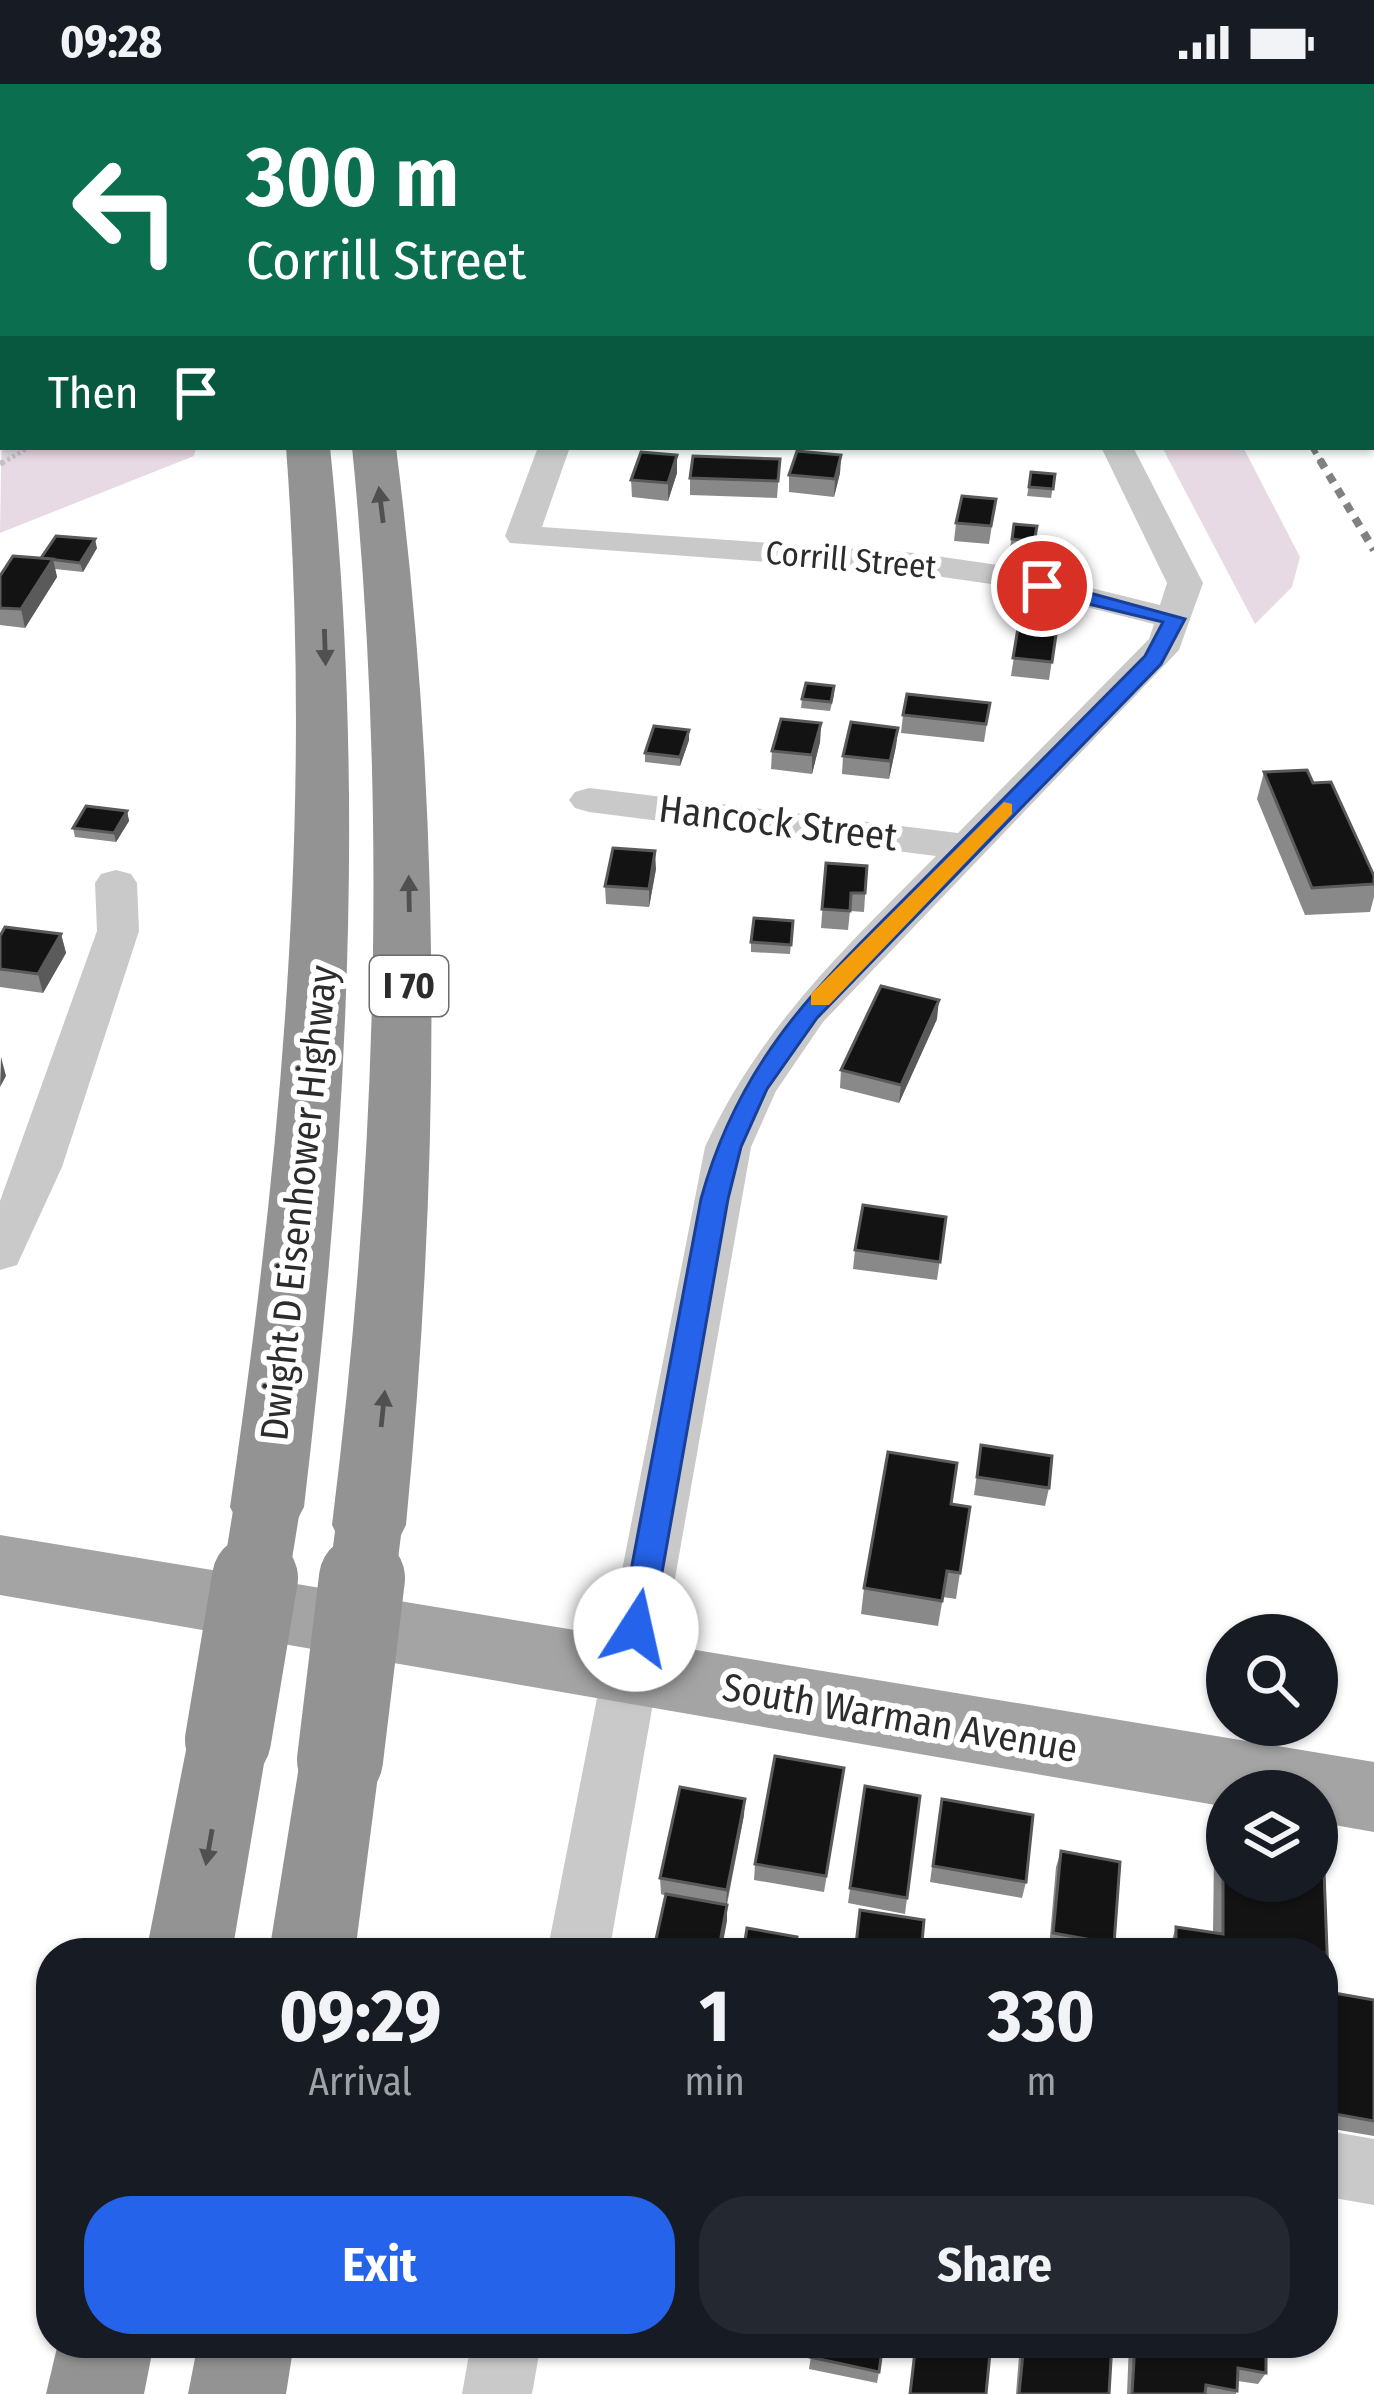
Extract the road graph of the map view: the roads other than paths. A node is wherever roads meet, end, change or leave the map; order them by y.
1 (308, 450) edge
2 (374, 450) edge
3 (553, 450) edge
4 (1118, 450) edge
5 (1175, 619) junction
6 (589, 800) dead end
7 (966, 847) junction
8 (116, 883) dead end
9 (0, 1252) edge
10 (0, 1565) edge
11 (628, 1672) junction
12 (1374, 1797) edge
13 (192, 1938) edge
14 (314, 1938) edge
15 (581, 1938) edge
16 (1338, 2166) edge
17 (1374, 2172) edge
18 (103, 2358) edge
19 (243, 2358) edge
20 (503, 2358) edge
21 (95, 2394) edge
22 (237, 2394) edge
23 (497, 2394) edge

1 -> 13 highway, Dwight D Eisenhower Highway / I 70, bridge
14 -> 2 highway, I 70, bridge
3 - 5 street, Corrill Street
4 - 5 street
5 - 7 street
6 - 7 street, Hancock Street
7 - 11 street
8 - 9 street
10 - 11 main road, South Warman Avenue
11 - 12 main road, South Warman Avenue
11 - 15 street
16 - 17 street
18 - 21 highway
19 - 22 highway
20 - 23 street

